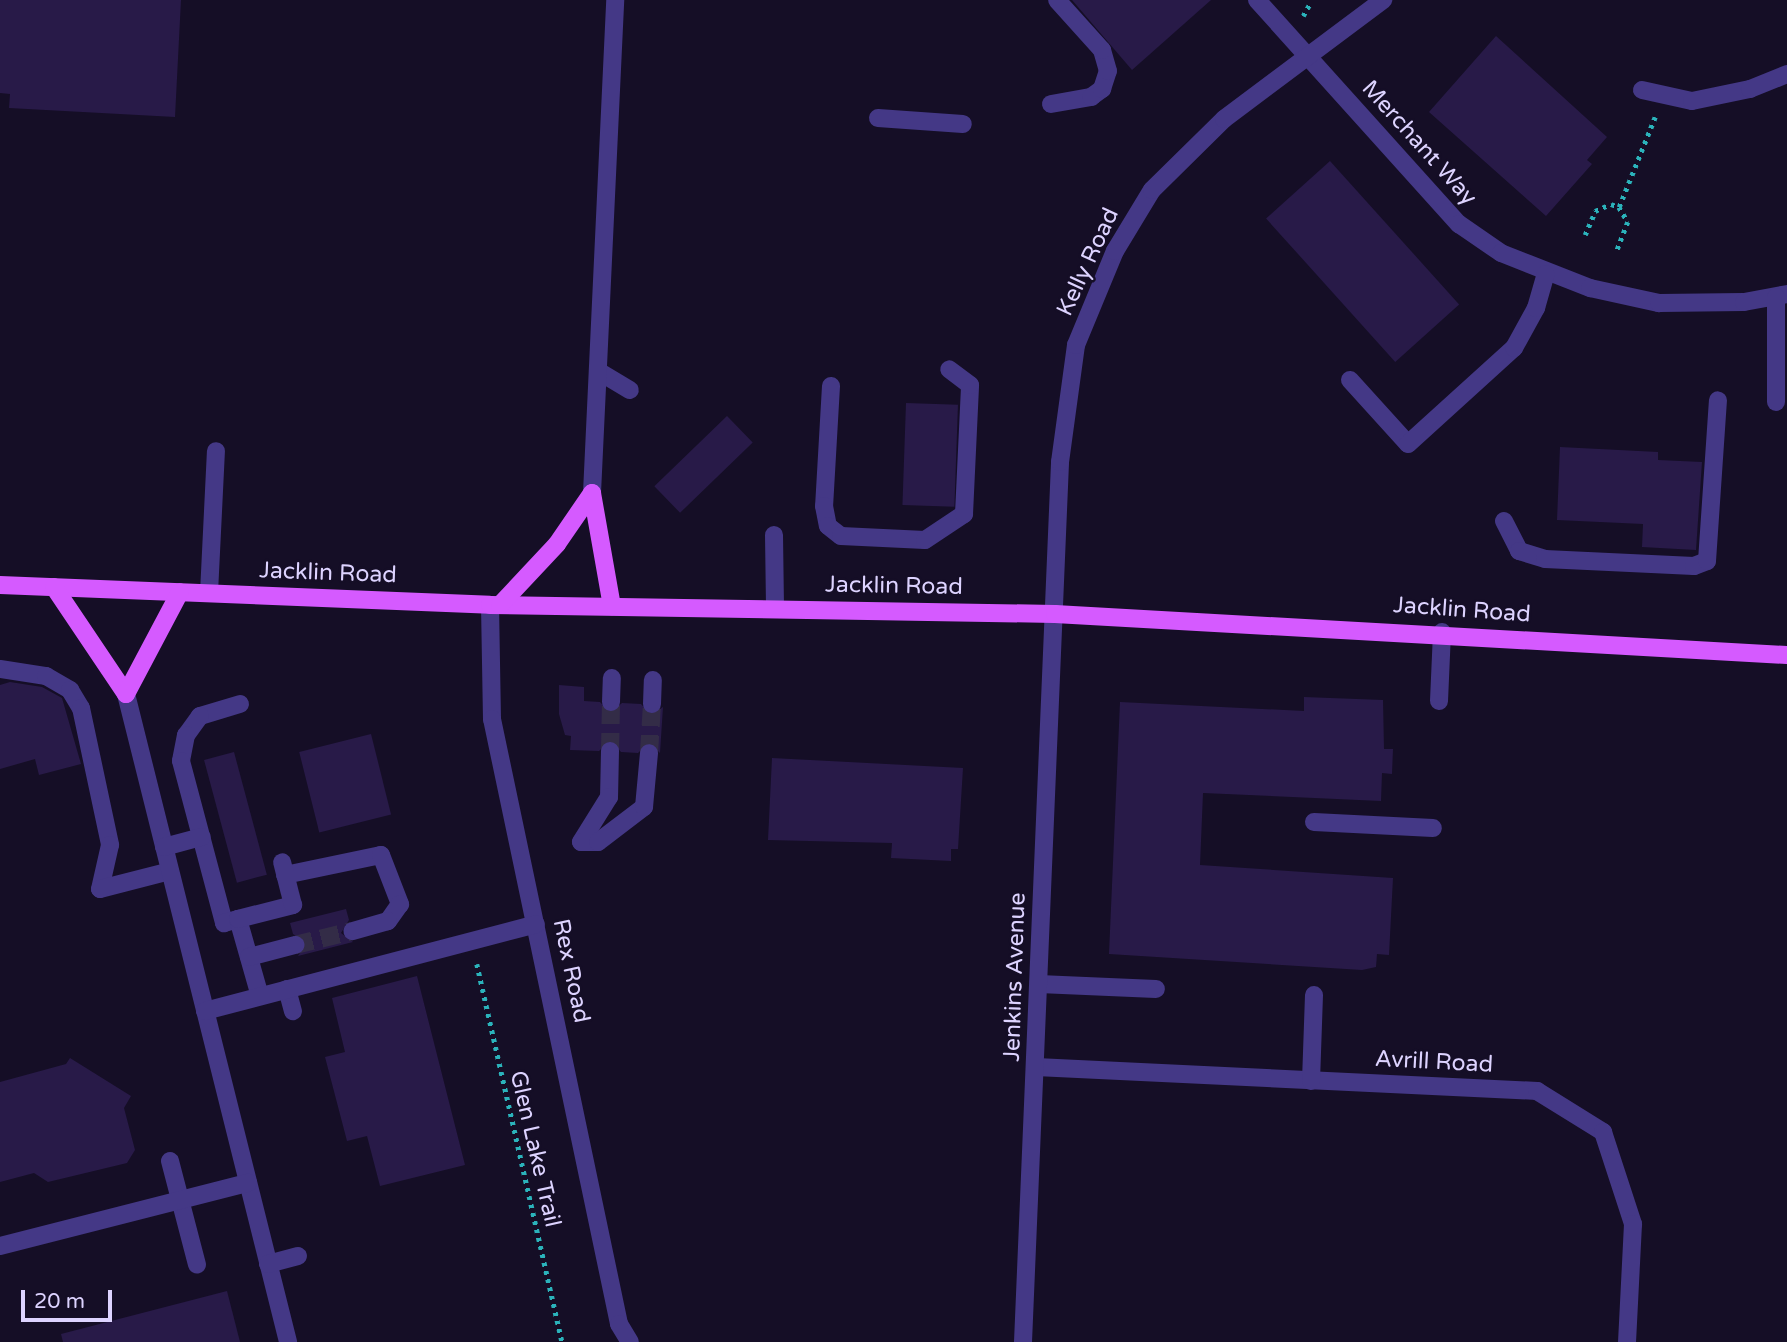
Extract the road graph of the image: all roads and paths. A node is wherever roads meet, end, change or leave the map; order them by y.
1 (615, 0) edge
2 (1057, 0) edge
3 (1257, 0) edge
4 (1383, 0) edge
5 (1309, 5) dead end
6 (1307, 13) junction
7 (1300, 19) dead end
8 (1313, 20) dead end
9 (1306, 56) junction
10 (1787, 74) edge
11 (1642, 90) dead end
12 (1663, 94) junction
13 (1051, 104) dead end
14 (878, 118) dead end
15 (963, 124) dead end
16 (1619, 207) junction
17 (1585, 235) dead end
18 (1617, 251) dead end
19 (1546, 274) junction
20 (1781, 295) edge
21 (949, 369) dead end
22 (598, 371) junction
23 (1350, 380) dead end
24 (831, 386) dead end
25 (630, 390) dead end
26 (1718, 400) dead end
27 (1776, 402) dead end
28 (216, 451) dead end
29 (592, 494) junction
30 (1504, 521) dead end
31 (774, 535) dead end
32 (0, 585) edge
33 (54, 587) junction
34 (180, 592) junction
35 (209, 593) junction
36 (496, 605) junction
37 (612, 606) junction
38 (775, 608) junction
39 (1055, 614) junction
40 (1442, 632) junction
41 (1787, 655) edge
42 (0, 669) edge
43 (612, 678) dead end
44 (653, 681) dead end
45 (126, 694) junction
46 (1439, 701) dead end
47 (611, 702) tunnel mouth
48 (240, 704) dead end
49 (652, 704) tunnel mouth
50 (610, 751) tunnel mouth
51 (649, 753) tunnel mouth
52 (1314, 822) dead end
53 (1433, 828) dead end
54 (202, 837) junction
55 (164, 847) junction
56 (170, 872) junction
57 (238, 919) junction
58 (536, 924) junction
59 (352, 931) tunnel mouth
60 (295, 946) tunnel mouth
61 (249, 957) junction
62 (477, 963) dead end
63 (1039, 984) junction
64 (287, 989) junction
65 (1156, 989) dead end
66 (1314, 995) dead end
67 (260, 996) junction
68 (205, 1011) junction
69 (293, 1012) dead end
70 (1036, 1068) junction
71 (1311, 1081) junction
72 (170, 1161) dead end
73 (248, 1183) junction
74 (180, 1200) junction
75 (0, 1247) edge
76 (298, 1256) dead end
77 (268, 1264) junction
78 (197, 1265) dead end
79 (288, 1342) edge
80 (562, 1342) edge
81 (630, 1342) edge
82 (1023, 1342) edge
83 (1627, 1342) edge

1 - 22 street
2 - 13 street
3 - 9 street, Merchant Way
4 - 9 street, Kelly Road
5 - 6 path
6 - 7 path
6 - 8 path
9 - 19 street, Merchant Way
9 - 39 street, Kelly Road
10 - 12 street
11 - 12 street
12 - 16 path
14 - 15 street
16 - 17 path
16 - 18 path
19 - 20 street, Merchant Way
19 - 23 street
20 - 27 street
21 - 24 street
22 - 25 street
22 - 29 street
26 - 30 street
28 - 35 street
29 - 36 main road
29 - 37 main road
31 - 38 street
32 - 33 main road, Jacklin Road
33 - 34 main road, Jacklin Road
33 - 45 main road
34 - 35 main road, Jacklin Road
34 - 45 main road
35 - 36 main road, Jacklin Road
36 - 37 main road, Jacklin Road
36 - 58 street, Rex Road
37 - 38 main road, Jacklin Road
38 - 39 main road, Jacklin Road
39 - 40 main road, Jacklin Road
39 - 63 street, Jenkins Avenue
40 - 41 main road, Jacklin Road
40 - 46 street
42 - 56 street
43 - 47 street
44 - 49 street
45 - 55 street
48 - 54 street
50 - 51 street
52 - 53 street
54 - 55 street
54 - 57 street
55 - 56 street
56 - 68 street
57 - 59 street
57 - 61 street
58 - 64 street
58 - 81 street, Rex Road
60 - 61 street
61 - 67 street
62 - 80 path, Glen Lake Trail
63 - 65 street
63 - 70 street, Jenkins Avenue
64 - 67 street
64 - 69 street
66 - 71 street
67 - 68 street
68 - 73 street
70 - 71 street, Avrill Road
70 - 82 street, Jenkins Avenue
71 - 83 street, Avrill Road
72 - 74 street
73 - 74 street
73 - 77 street
74 - 75 street
74 - 78 street
76 - 77 street
77 - 79 street

